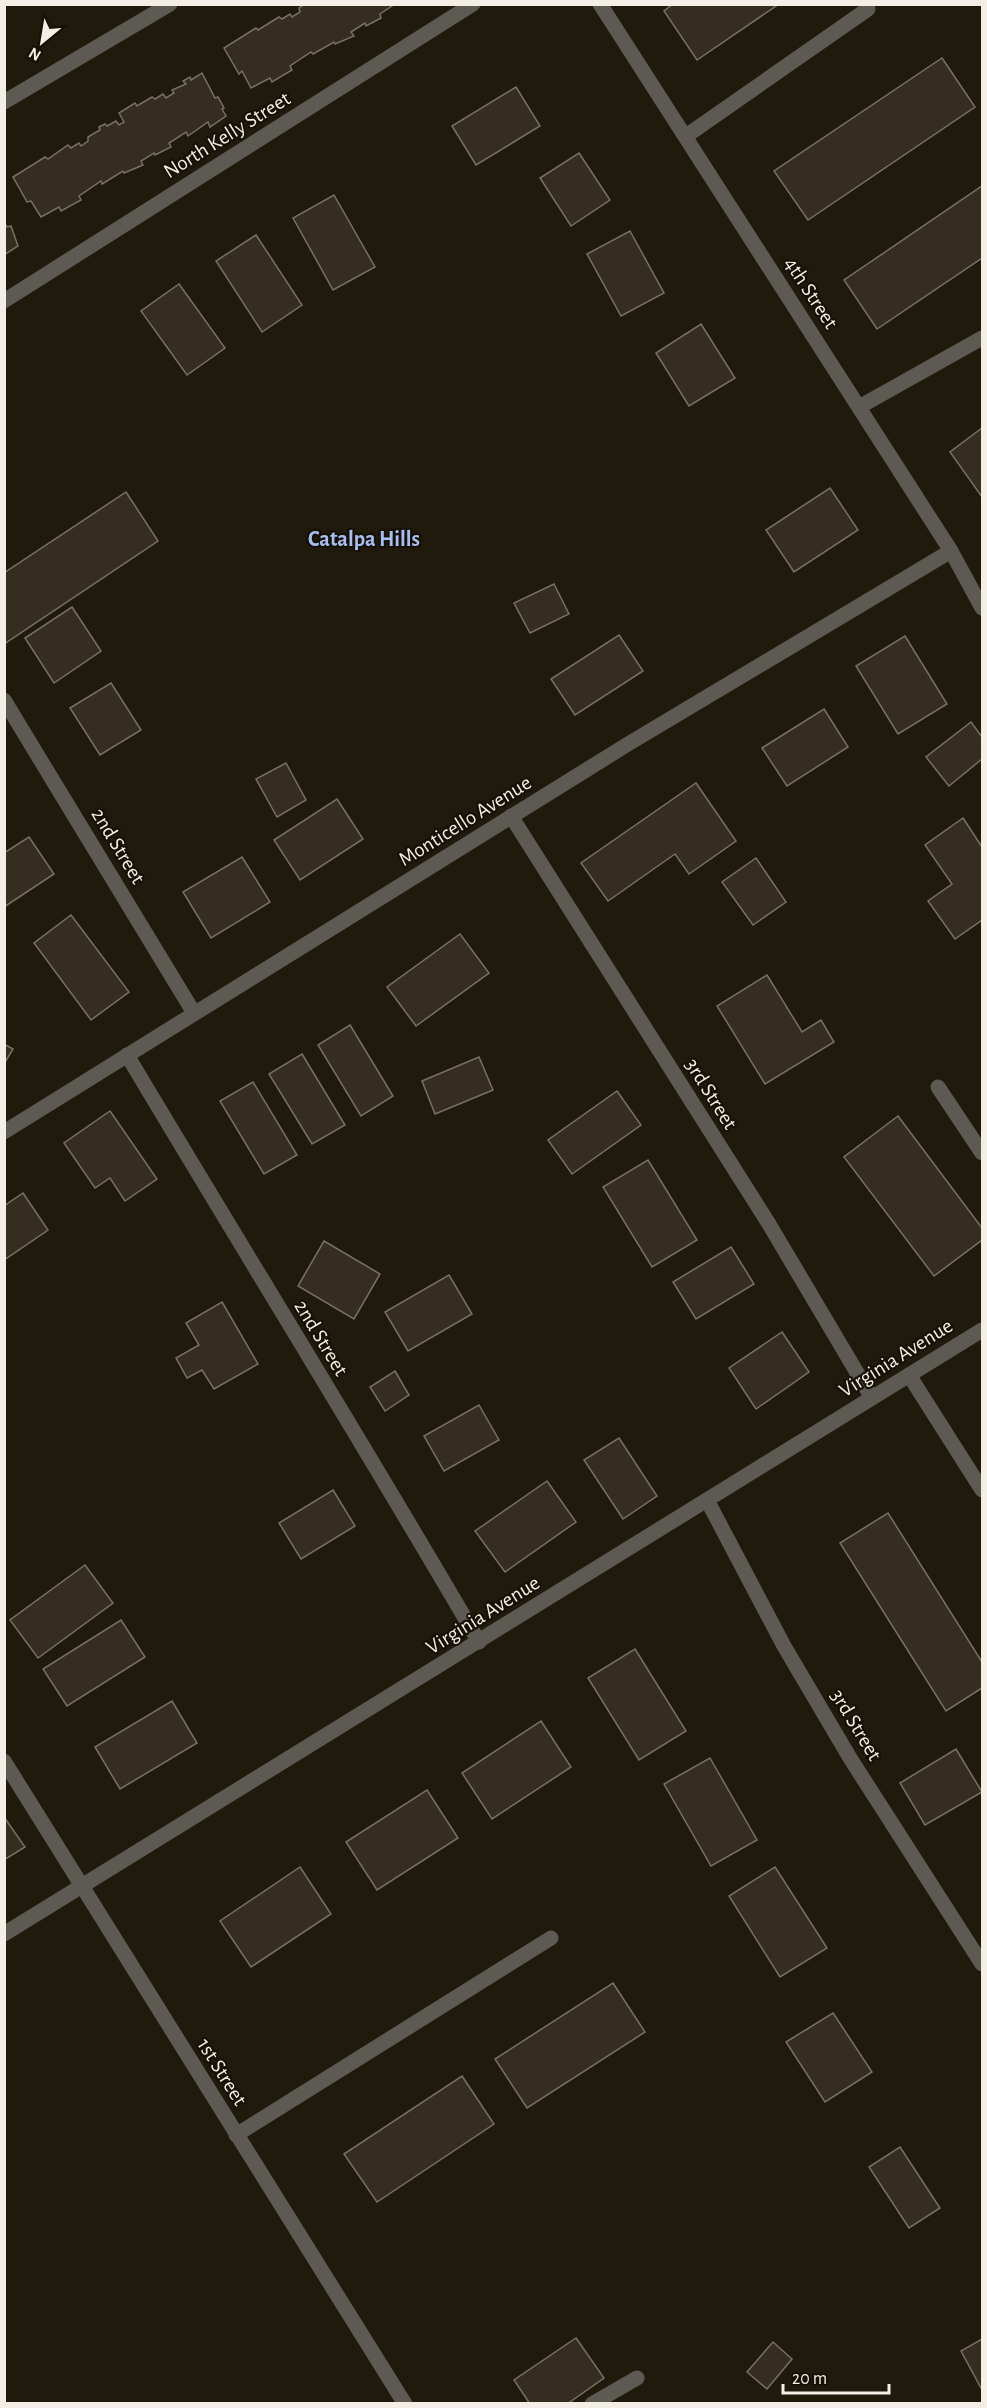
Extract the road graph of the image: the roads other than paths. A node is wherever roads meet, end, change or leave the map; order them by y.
1 (170, 4) edge
2 (472, 4) edge
3 (600, 4) edge
4 (868, 9) dead end
5 (4, 102) edge
6 (686, 136) junction
7 (4, 301) edge
8 (982, 338) edge
9 (859, 407) junction
10 (951, 551) junction
11 (982, 608) edge
12 (4, 700) edge
13 (511, 816) junction
14 (194, 1013) junction
15 (127, 1055) junction
16 (938, 1087) dead end
17 (4, 1132) edge
18 (982, 1153) edge
19 (982, 1329) edge
20 (909, 1375) junction
21 (872, 1398) junction
22 (982, 1490) edge
23 (707, 1500) junction
24 (479, 1642) junction
25 (4, 1761) edge
26 (81, 1886) junction
27 (4, 1934) edge
28 (551, 1938) dead end
29 (982, 1964) edge
30 (236, 2136) junction
31 (637, 2378) dead end
32 (405, 2403) edge
33 (592, 2403) edge

1 - 5 street
2 - 7 street, North Kelly Street
3 - 6 street, 4th Street
4 - 6 street
6 - 9 street, 4th Street
8 - 9 street
9 - 10 street, 4th Street
10 - 11 street, 4th Street
10 - 13 street, Monticello Avenue
12 - 14 street, 2nd Street
13 - 14 street, Monticello Avenue
13 - 21 street, 3rd Street
14 - 15 street, Monticello Avenue
15 - 17 street, Monticello Avenue
15 - 24 street, 2nd Street
16 - 18 street
19 - 20 street, Virginia Avenue
20 - 21 street, Virginia Avenue
20 - 22 street
21 - 23 street, Virginia Avenue
23 - 24 street, Virginia Avenue
23 - 29 street, 3rd Street
24 - 26 street, Virginia Avenue
25 - 26 street, 1st Street
26 - 27 street, Virginia Avenue
26 - 30 street, 1st Street
28 - 30 street
30 - 32 street, 1st Street
31 - 33 street

